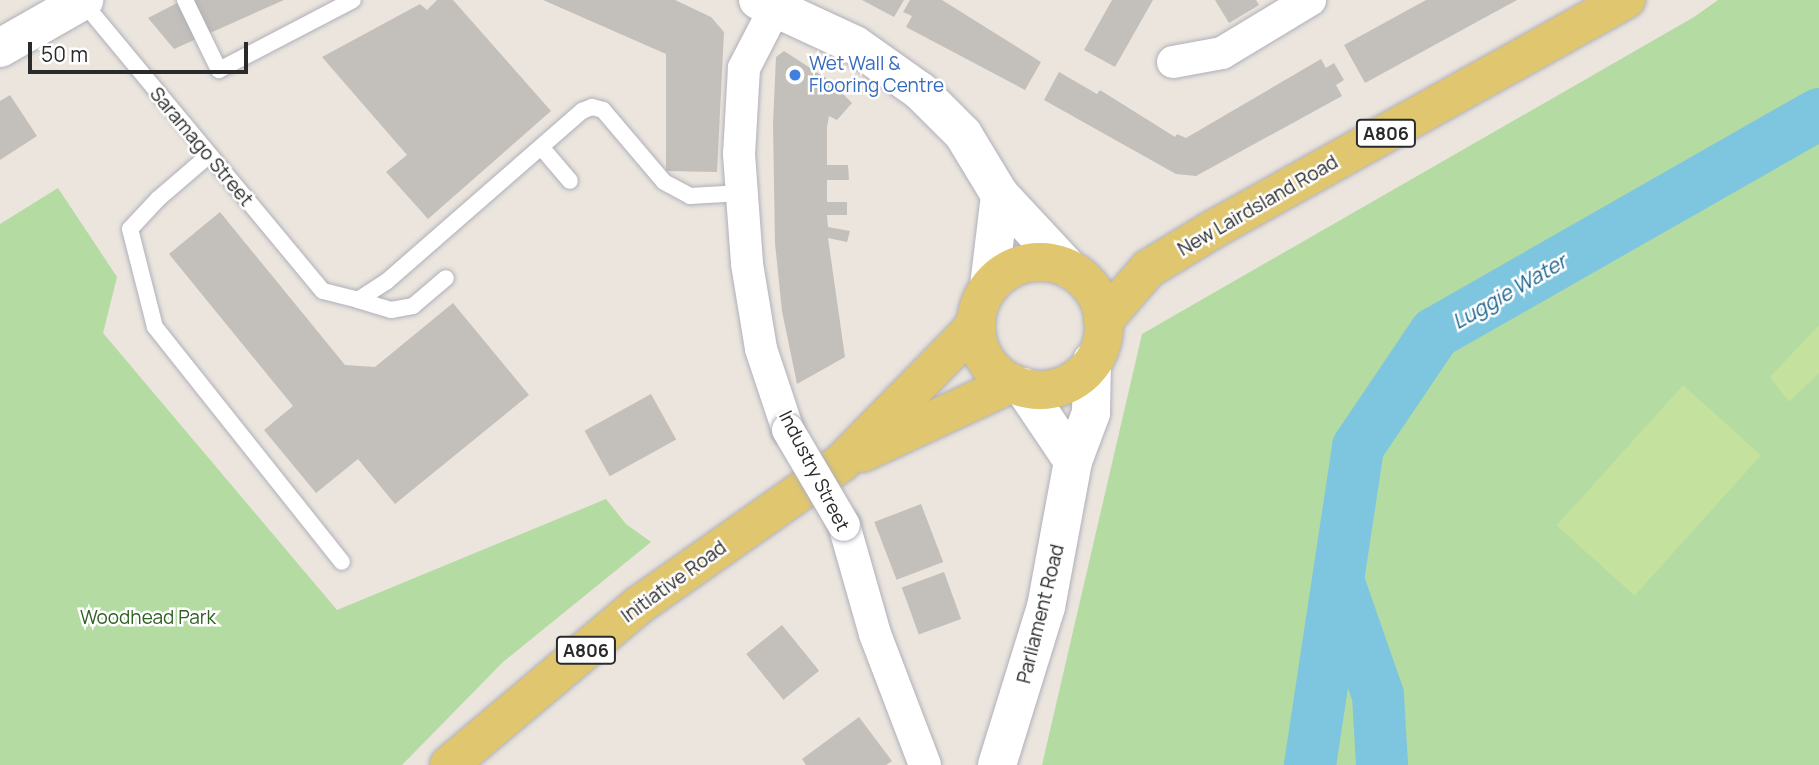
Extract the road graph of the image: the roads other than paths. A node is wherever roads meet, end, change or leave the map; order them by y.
1 (185, 0) edge
2 (353, 0) edge
3 (1310, 0) edge
4 (1626, 0) edge
5 (83, 1) edge
6 (766, 4) edge
7 (0, 48) edge
8 (1173, 62) dead end
9 (542, 148) junction
10 (208, 156) junction
11 (570, 181) dead end
12 (742, 193) junction
13 (1000, 195) junction
14 (1148, 269) junction
15 (1074, 272) junction
16 (446, 278) dead end
17 (989, 286) junction
18 (358, 300) junction
19 (1103, 321) junction
20 (976, 322) junction
21 (1093, 361) junction
22 (1018, 385) junction
23 (1073, 461) junction
24 (841, 463) junction
25 (342, 562) dead end
26 (449, 765) edge
27 (925, 765) edge
28 (997, 765) edge

1 - 2 lane
3 - 8 street
4 - 14 main road, New Lairdsland Road / A806
5 - 7 main road
5 - 10 lane, Saramago Street
6 - 12 street, Industry Street
6 - 13 main road
9 - 11 lane
9 - 12 lane
9 - 18 lane
10 - 18 lane, Saramago Street
10 - 25 lane
12 - 27 street, Industry Street, bridge
13 - 15 main road
13 - 17 main road
14 - 15 main road, New Lairdsland Road / A806
14 - 19 main road, New Lairdsland Road / A806
15 - 17 main road
15 - 19 main road
16 - 18 lane
17 - 20 main road
19 - 21 main road
20 - 22 main road
20 - 24 main road, A806
21 - 22 main road
21 - 23 main road, Parliament Road
22 - 23 main road
22 - 24 main road, A806
23 - 28 main road, Parliament Road
24 - 26 main road, Initiative Road / A806

